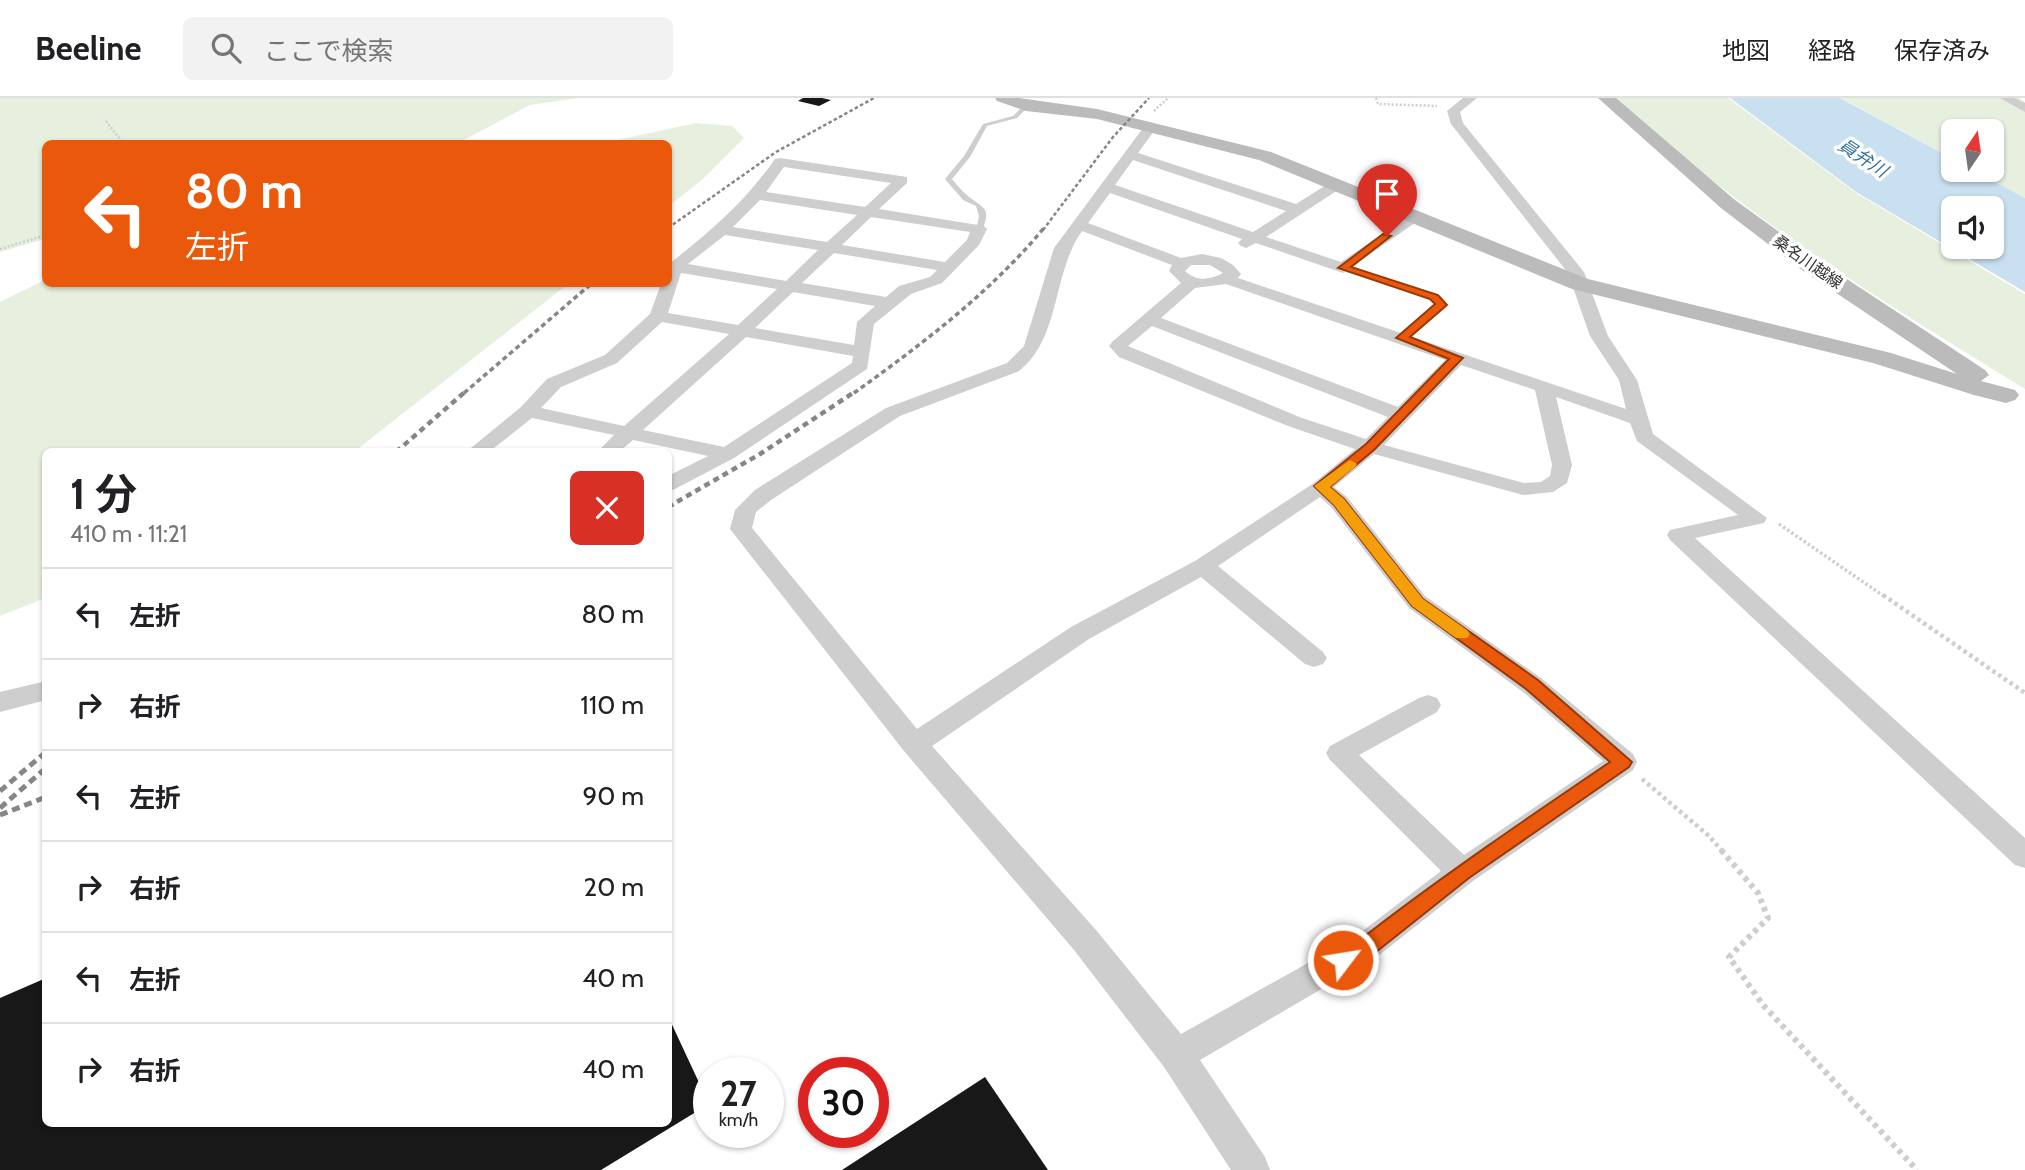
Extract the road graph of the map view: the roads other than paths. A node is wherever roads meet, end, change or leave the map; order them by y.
1 (1003, 98) edge
2 (1606, 98) edge
3 (2006, 98) edge
4 (1465, 103) edge
5 (1026, 106) junction
6 (2025, 108) edge
7 (1151, 127) junction
8 (1130, 155) junction
9 (1336, 185) junction
10 (1107, 187) junction
11 (757, 195) junction
12 (1297, 210) junction
13 (867, 212) junction
14 (1415, 218) junction
15 (1079, 225) junction
16 (979, 229) junction
17 (722, 230) junction
18 (1253, 238) junction
19 (830, 248) junction
20 (1217, 261) junction
21 (1181, 263) junction
22 (675, 267) junction
23 (949, 267) junction
24 (1343, 268) junction
25 (672, 276) edge
26 (1226, 279) junction
27 (1192, 282) junction
28 (1580, 284) junction
29 (789, 286) junction
30 (668, 287) edge
31 (889, 303) junction
32 (658, 316) junction
33 (1149, 319) junction
34 (743, 330) junction
35 (1402, 338) junction
36 (863, 352) junction
37 (1457, 358) junction
38 (1544, 388) junction
39 (2015, 400) edge
40 (528, 411) junction
41 (1401, 415) junction
42 (1638, 418) junction
43 (626, 434) junction
44 (1370, 447) junction
45 (481, 448) edge
46 (611, 448) edge
47 (727, 454) junction
48 (672, 483) edge
49 (1321, 486) junction
50 (1203, 566) junction
51 (1314, 658) dead end
52 (42, 691) edge
53 (0, 702) edge
54 (1427, 705) dead end
55 (915, 744) junction
56 (2025, 856) edge
57 (1462, 872) junction
58 (1176, 1055) junction
59 (1252, 1170) edge

1 - 5 street
2 - 39 street, 桑名川越線
3 - 6 street
4 - 28 street
5 - 7 street
5 - 16 lane
7 - 8 street
7 - 9 street
8 - 10 street
8 - 12 street
9 - 12 street
9 - 14 street
10 - 15 street
10 - 18 street
11 - 13 street
11 - 13 street
11 - 17 street
12 - 18 street
13 - 16 street
13 - 19 street
14 - 24 street
14 - 28 street
15 - 21 street
15 - 55 street
16 - 23 street
17 - 19 street
17 - 22 street
18 - 20 street
18 - 24 street
19 - 23 street
19 - 29 street
20 - 21 street
20 - 26 street
21 - 27 street
22 - 25 street
22 - 29 street
23 - 31 street
24 - 35 lane
26 - 27 street
26 - 35 street
27 - 33 street
28 - 39 street
28 - 42 street
29 - 31 street
29 - 34 street
30 - 32 street
31 - 36 street
32 - 34 street
32 - 40 street
33 - 41 street
33 - 44 street
34 - 36 street
34 - 43 street
35 - 37 street
36 - 47 street
37 - 38 street
37 - 41 street
38 - 42 street
38 - 44 street
40 - 43 street
40 - 45 street
41 - 44 street
42 - 56 street
43 - 46 street
43 - 47 street
44 - 49 street
47 - 48 street
49 - 50 street
49 - 57 street
50 - 51 street
50 - 55 street
52 - 53 street
54 - 57 street
55 - 58 street
57 - 58 street
58 - 59 street

